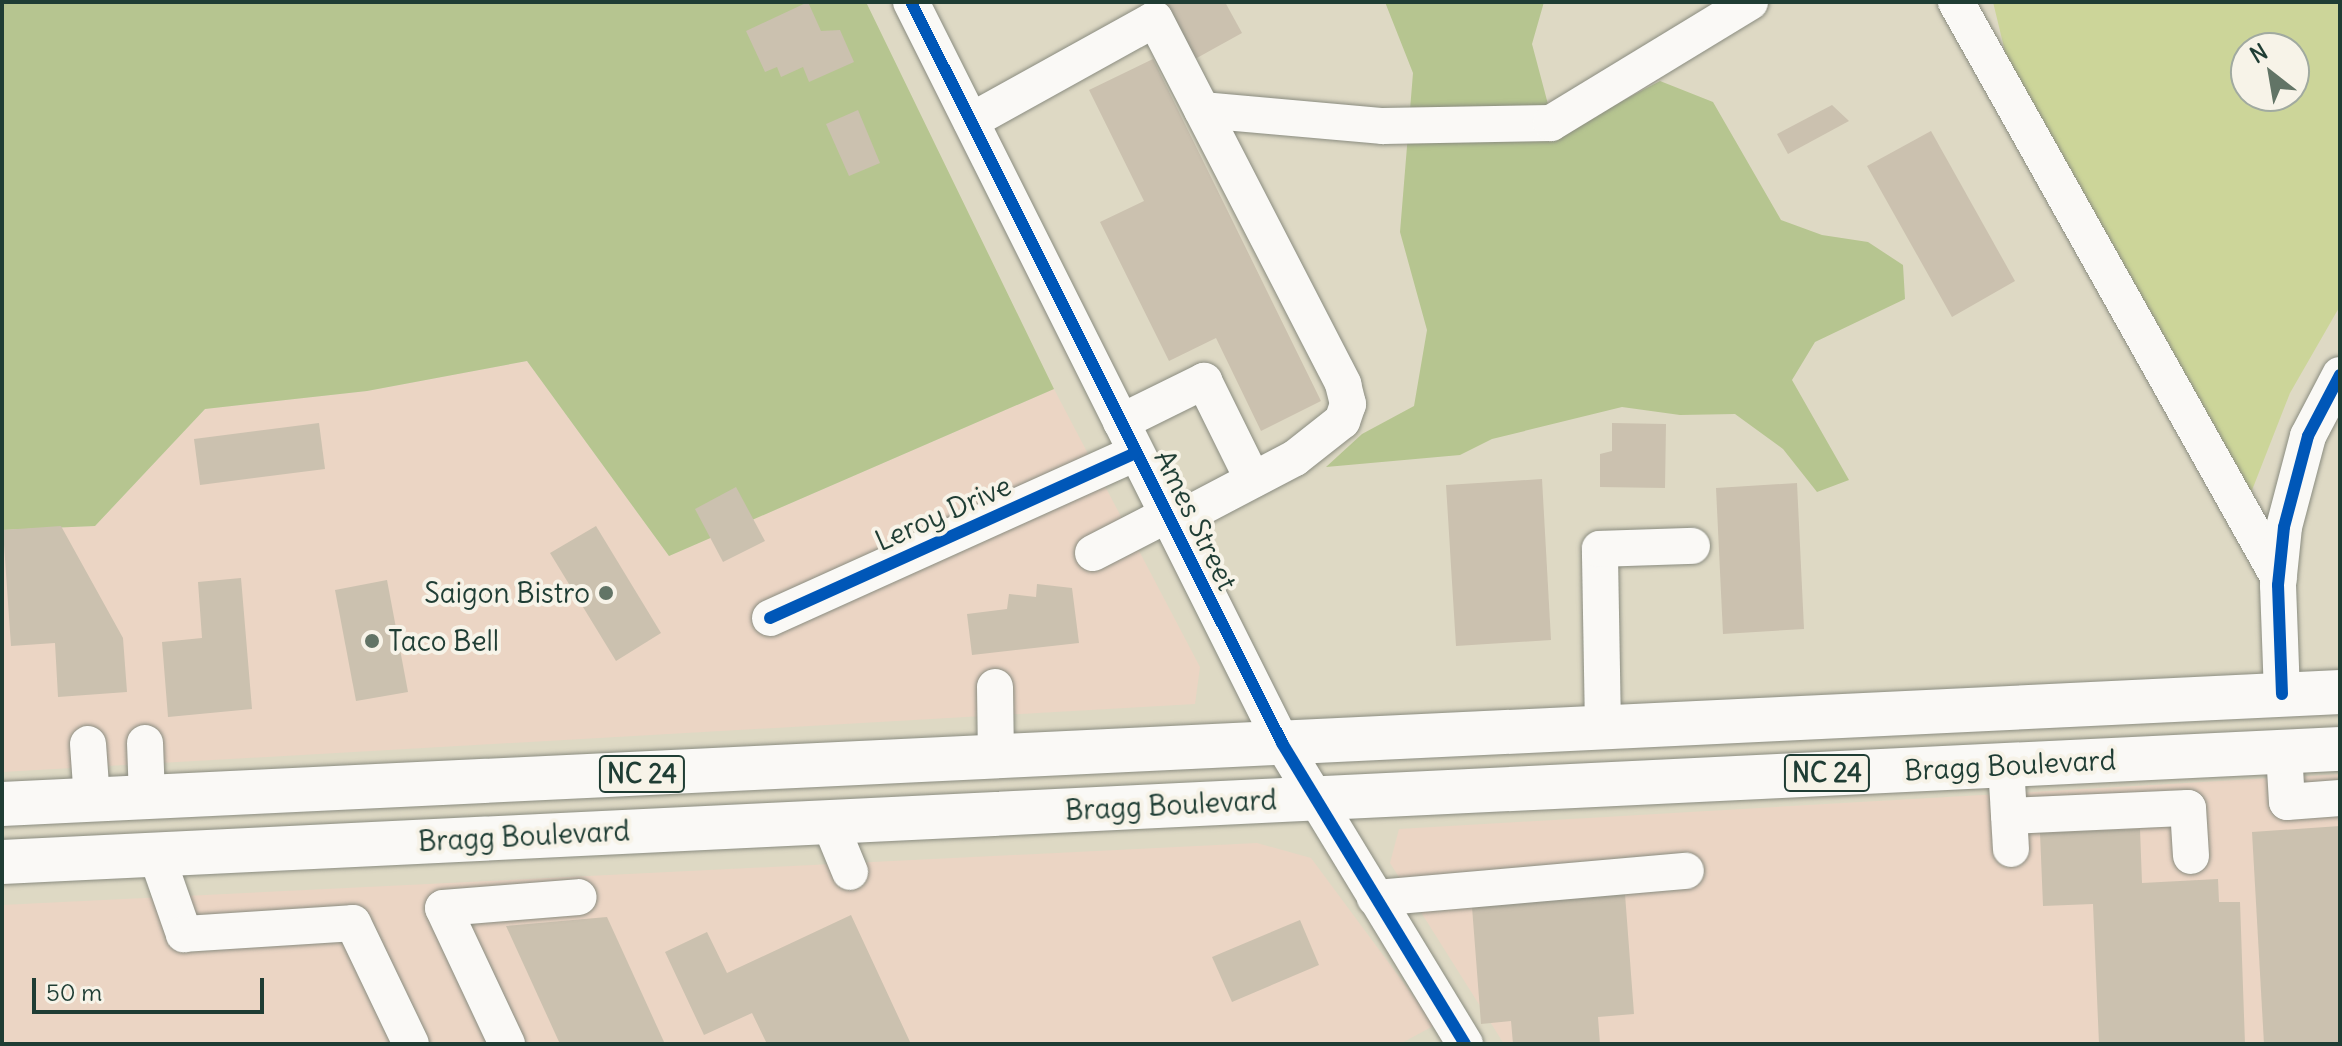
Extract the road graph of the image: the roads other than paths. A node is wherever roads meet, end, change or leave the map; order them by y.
1 (911, 2) edge
2 (1750, 2) edge
3 (1956, 2) edge
4 (1202, 110) junction
5 (971, 121) junction
6 (2340, 375) edge
7 (1129, 438) junction
8 (1253, 480) junction
9 (1169, 519) junction
10 (1692, 546) dead end
11 (1093, 553) dead end
12 (2279, 578) junction
13 (770, 618) dead end
14 (995, 687) dead end
15 (2340, 692) edge
16 (2282, 694) junction
17 (1603, 728) junction
18 (145, 743) dead end
19 (1282, 743) junction
20 (88, 744) dead end
21 (2340, 749) edge
22 (2284, 752) junction
23 (996, 757) junction
24 (2006, 765) junction
25 (147, 798) junction
26 (1314, 798) junction
27 (2340, 798) edge
28 (92, 800) junction
29 (2, 804) edge
30 (829, 821) junction
31 (156, 854) junction
32 (2191, 856) dead end
33 (2, 862) edge
34 (1686, 871) dead end
35 (850, 872) dead end
36 (579, 897) dead end
37 (1375, 898) junction
38 (411, 1044) edge
39 (507, 1044) edge
40 (1465, 1044) edge

1 - 5 street, Ames Street
2 - 4 street
3 - 12 street
4 - 5 street
4 - 8 street
5 - 7 street, Ames Street
6 - 12 street
7 - 8 street, Leroy Drive
7 - 9 street, Ames Street
7 - 13 street, Leroy Drive
8 - 9 street
9 - 11 street
9 - 19 street, Ames Street
10 - 17 street
12 - 16 street
14 - 23 street
15 - 16 main road, Bragg Boulevard / NC 24
16 - 17 main road, Bragg Boulevard / NC 24
17 - 19 main road, Bragg Boulevard / NC 24
18 - 25 street
19 - 23 main road, Bragg Boulevard / NC 24
19 - 26 street, Ames Street
20 - 28 street
21 - 22 main road, Bragg Boulevard / NC 24
22 - 24 main road, Bragg Boulevard / NC 24
22 - 27 street
23 - 25 main road, Bragg Boulevard / NC 24
24 - 26 main road, Bragg Boulevard / NC 24
24 - 32 street
25 - 28 main road, Bragg Boulevard / NC 24
26 - 30 main road, Bragg Boulevard / NC 24
26 - 37 street, Ames Street
28 - 29 main road, Bragg Boulevard / NC 24
30 - 31 main road, Bragg Boulevard / NC 24
30 - 35 street
31 - 33 main road, Bragg Boulevard / NC 24
31 - 38 street
34 - 37 street
36 - 39 street
37 - 40 street, Ames Street

